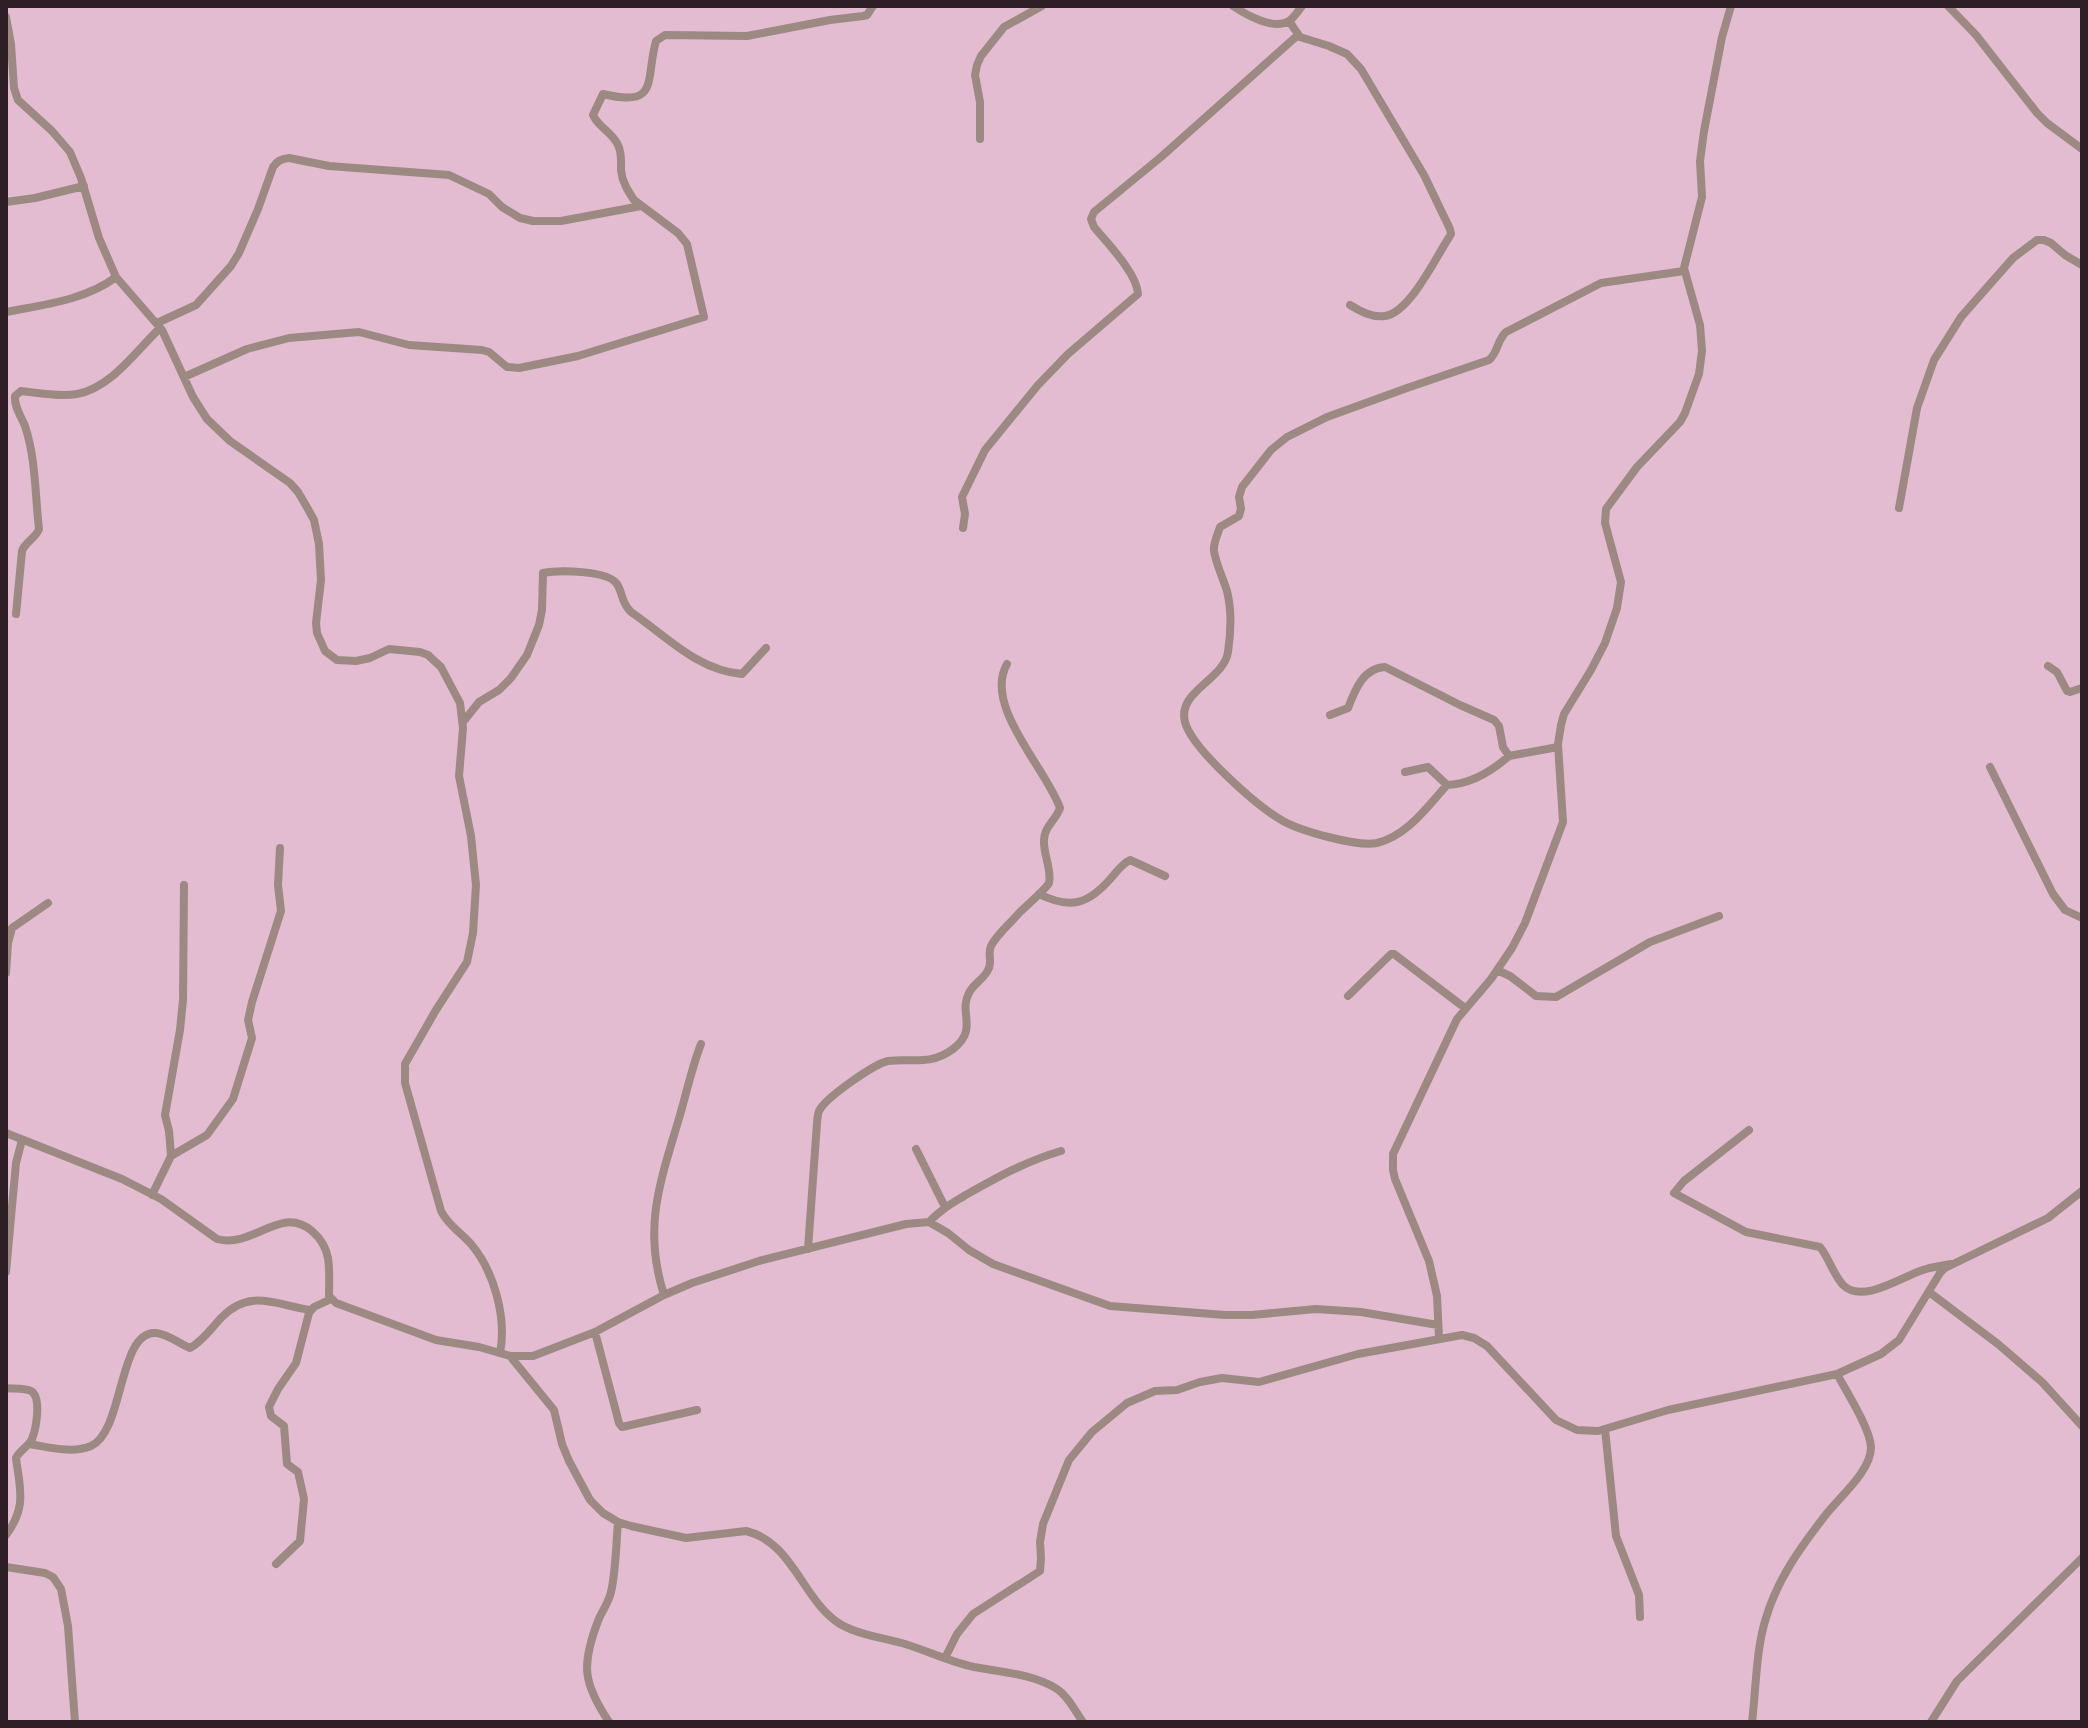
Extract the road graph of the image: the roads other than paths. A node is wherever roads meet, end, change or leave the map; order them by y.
1 (873, 6) edge
2 (1042, 6) edge
3 (1233, 6) edge
4 (1302, 6) edge
5 (1731, 6) edge
6 (1948, 6) edge
7 (6, 17) edge
8 (1289, 21) junction
9 (1298, 35) junction
10 (980, 139) dead end
11 (2082, 149) edge
12 (84, 186) junction
13 (6, 202) edge
14 (641, 206) junction
15 (2082, 265) edge
16 (1684, 271) junction
17 (116, 277) junction
18 (1350, 305) dead end
19 (6, 312) edge
20 (158, 325) junction
21 (184, 377) junction
22 (1899, 508) dead end
23 (963, 528) dead end
24 (16, 614) dead end
25 (766, 648) dead end
26 (1007, 664) dead end
27 (2048, 666) dead end
28 (2082, 688) edge
29 (1330, 715) dead end
30 (463, 722) junction
31 (1558, 747) junction
32 (1509, 756) junction
33 (1990, 767) dead end
34 (1405, 772) dead end
35 (1447, 785) junction
36 (280, 848) dead end
37 (1165, 876) dead end
38 (184, 885) dead end
39 (1039, 894) junction
40 (48, 903) dead end
41 (1719, 916) dead end
42 (2082, 918) edge
43 (1497, 970) junction
44 (6, 973) edge
45 (1348, 996) dead end
46 (1465, 1008) junction
47 (701, 1044) dead end
48 (1749, 1130) dead end
49 (6, 1133) edge
50 (22, 1140) junction
51 (916, 1149) dead end
52 (1061, 1151) dead end
53 (171, 1156) junction
54 (2082, 1191) edge
55 (152, 1195) junction
56 (945, 1207) junction
57 (929, 1222) junction
58 (808, 1249) junction
59 (1952, 1264) junction
60 (6, 1272) edge
61 (1929, 1292) junction
62 (664, 1295) junction
63 (331, 1299) junction
64 (311, 1310) junction
65 (1438, 1325) junction
66 (595, 1332) junction
67 (1439, 1338) junction
68 (500, 1353) junction
69 (510, 1356) junction
70 (1837, 1374) junction
71 (6, 1388) edge
72 (697, 1410) dead end
73 (2082, 1426) edge
74 (1605, 1429) junction
75 (29, 1444) junction
76 (618, 1522) junction
77 (6, 1535) edge
78 (2082, 1558) edge
79 (276, 1564) dead end
80 (6, 1567) edge
81 (1640, 1617) dead end
82 (945, 1658) junction
83 (75, 1722) edge
84 (609, 1722) edge
85 (1083, 1722) edge
86 (1752, 1722) edge
87 (1931, 1722) edge

1 - 14 street
2 - 10 street
3 - 8 street
4 - 8 street
5 - 16 street
6 - 11 street
7 - 12 street
8 - 9 street
9 - 18 street
9 - 23 street
12 - 13 street
12 - 17 street
14 - 20 street
14 - 21 street
15 - 22 street
16 - 31 street
16 - 35 street
17 - 19 street
17 - 20 street
20 - 21 street
20 - 24 street
21 - 30 street
25 - 30 street
26 - 39 street
27 - 28 street
29 - 32 street
30 - 68 street
31 - 32 street
31 - 43 street
32 - 35 street
33 - 42 street
34 - 35 street
36 - 53 street
37 - 39 street
38 - 53 street
39 - 58 street
40 - 44 street
41 - 43 street
43 - 46 street
45 - 46 street
46 - 65 street
47 - 62 street
48 - 59 street
49 - 50 street
50 - 55 street
50 - 60 street
51 - 56 street
52 - 56 street
53 - 55 street
54 - 59 street
55 - 63 street
56 - 57 street
57 - 58 street
57 - 65 street
58 - 62 street
59 - 61 street
61 - 70 street
61 - 73 street
62 - 66 street
63 - 64 street
63 - 68 street
64 - 75 street
64 - 79 street
65 - 67 street
66 - 69 street
66 - 72 street
67 - 74 street
67 - 82 street
68 - 69 street
69 - 76 street
70 - 74 street
70 - 86 street
71 - 75 street
74 - 81 street
75 - 77 street
76 - 82 street
76 - 84 street
78 - 87 street
80 - 83 street
82 - 85 street

